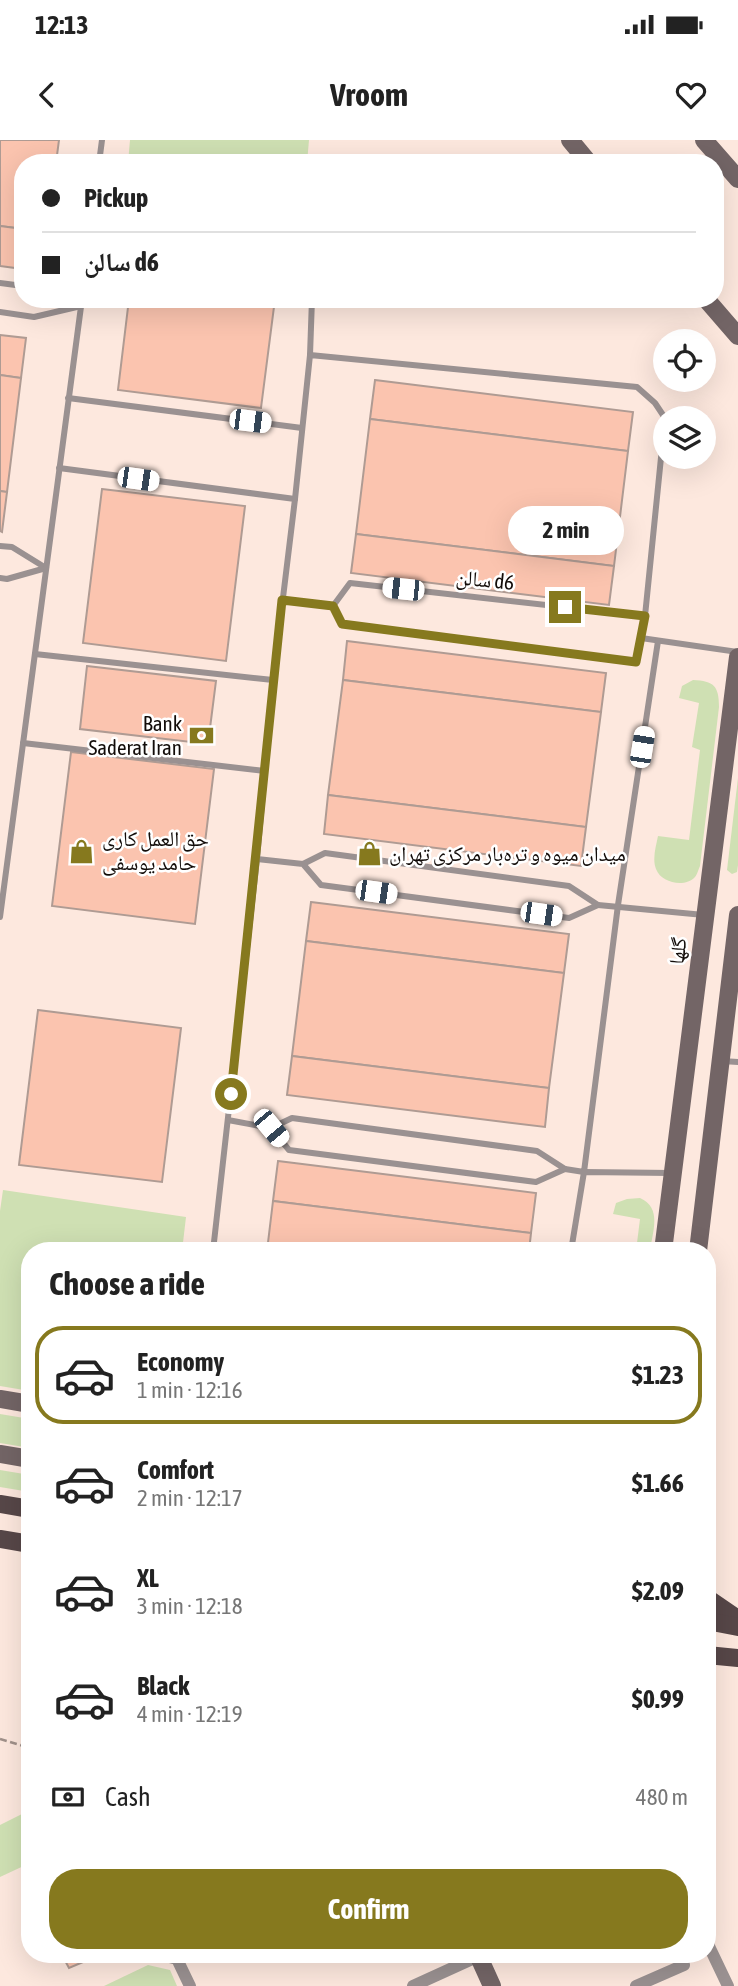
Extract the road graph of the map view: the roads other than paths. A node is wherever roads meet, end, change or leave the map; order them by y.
1 (570, 140) edge
2 (704, 140) edge
3 (582, 154) edge
4 (717, 154) edge
5 (724, 162) edge
6 (738, 178) edge
7 (64, 308) edge
8 (80, 308) edge
9 (312, 308) edge
10 (714, 308) edge
11 (0, 312) edge
12 (738, 337) edge
13 (310, 355) junction
14 (68, 398) junction
15 (302, 428) junction
16 (59, 468) junction
17 (295, 499) junction
18 (0, 546) edge
19 (46, 568) junction
20 (0, 578) edge
21 (282, 600) junction
22 (333, 606) junction
23 (645, 616) junction
24 (640, 638) junction
25 (658, 641) junction
26 (35, 654) junction
27 (738, 654) edge
28 (273, 680) junction
29 (23, 743) junction
30 (265, 771) junction
31 (0, 831) edge
32 (11, 833) junction
33 (257, 859) junction
34 (303, 864) junction
35 (598, 905) junction
36 (618, 905) junction
37 (706, 915) junction
38 (0, 917) edge
39 (738, 917) edge
40 (688, 1056) junction
41 (729, 1062) edge
42 (228, 1120) junction
43 (271, 1128) junction
44 (565, 1169) junction
45 (584, 1172) junction
46 (673, 1173) junction
47 (705, 1177) junction
48 (214, 1242) edge
49 (572, 1242) edge
50 (664, 1242) edge
51 (699, 1242) edge
52 (0, 1399) edge
53 (21, 1402) edge
54 (0, 1454) edge
55 (21, 1458) edge
56 (0, 1504) edge
57 (21, 1508) edge
58 (0, 1539) edge
59 (21, 1542) edge
60 (716, 1604) edge
61 (738, 1619) edge
62 (716, 1623) edge
63 (738, 1627) edge
64 (716, 1656) edge
65 (738, 1658) edge
66 (716, 1960) edge
67 (184, 1963) edge
68 (462, 1963) edge
69 (482, 1963) edge
70 (684, 1965) dead end
71 (190, 1986) edge
72 (413, 1986) edge
73 (492, 1986) edge
74 (636, 1986) edge
75 (729, 1986) edge

1 - 3 street
2 - 4 street
5 - 6 street
7 - 11 lane
8 - 14 lane
9 - 13 lane
10 - 12 street
13 - 15 lane
13 - 23 lane
14 - 15 lane
14 - 16 lane
15 - 17 lane
16 - 17 lane
16 - 19 lane
17 - 21 lane
18 - 19 lane
19 - 20 lane
19 - 26 lane
21 - 22 lane
21 - 28 lane
22 - 23 lane, سالن d6
22 - 24 lane
23 - 24 lane
24 - 25 lane
25 - 27 lane
25 - 36 lane
26 - 28 lane
26 - 29 lane
27 - 37 street, گلها
28 - 30 lane
29 - 30 lane
29 - 32 lane
30 - 33 lane
31 - 32 lane
32 - 38 lane
33 - 34 lane
33 - 42 lane
34 - 35 lane
34 - 35 lane
35 - 36 lane
36 - 37 lane
36 - 45 lane
37 - 39 street
37 - 40 street, گلها
39 - 41 street
40 - 41 street
40 - 46 street, گلها
41 - 47 street
42 - 43 lane
42 - 48 lane
43 - 44 lane
43 - 44 lane
44 - 45 lane
45 - 46 lane
45 - 49 lane
46 - 47 street
46 - 50 street, گلها
47 - 51 street
52 - 53 street
54 - 55 street
56 - 57 main road
58 - 59 main road
60 - 61 main road
62 - 63 main road
64 - 65 main road
66 - 75 street
67 - 71 street
68 - 72 street
69 - 73 street
70 - 74 street

